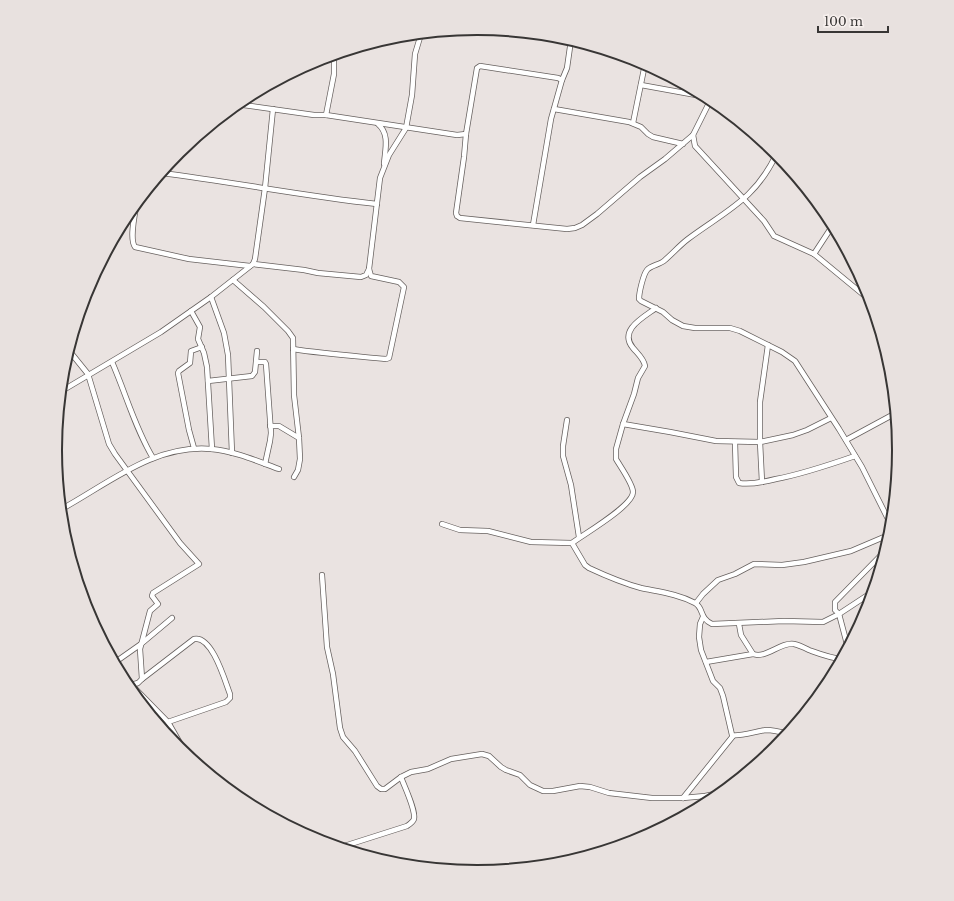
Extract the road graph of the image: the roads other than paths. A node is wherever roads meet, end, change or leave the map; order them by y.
1 (420, 40) edge
2 (570, 46) edge
3 (334, 61) edge
4 (644, 71) edge
5 (562, 80) junction
6 (642, 85) junction
7 (690, 94) edge
8 (246, 105) edge
9 (708, 105) edge
10 (273, 109) junction
11 (554, 109) junction
12 (326, 115) junction
13 (633, 123) junction
14 (378, 124) junction
15 (406, 128) junction
16 (466, 134) junction
17 (693, 135) junction
18 (683, 144) junction
19 (773, 159) edge
20 (383, 169) junction
21 (168, 174) edge
22 (264, 188) junction
23 (744, 200) junction
24 (377, 204) junction
25 (135, 216) edge
26 (533, 226) junction
27 (829, 231) edge
28 (814, 254) junction
29 (251, 265) junction
30 (369, 270) junction
31 (233, 280) junction
32 (862, 293) edge
33 (211, 297) junction
34 (656, 308) junction
35 (191, 311) junction
36 (768, 344) junction
37 (202, 347) junction
38 (293, 349) junction
39 (257, 352) dead end
40 (73, 355) edge
41 (112, 362) junction
42 (257, 362) junction
43 (88, 374) junction
44 (230, 378) junction
45 (208, 381) junction
46 (66, 388) edge
47 (891, 416) edge
48 (832, 418) junction
49 (567, 420) dead end
50 (623, 424) junction
51 (270, 426) junction
52 (299, 438) junction
53 (846, 440) junction
54 (735, 442) junction
55 (760, 442) junction
56 (194, 448) junction
57 (212, 449) junction
58 (232, 453) junction
59 (855, 456) junction
60 (153, 458) junction
61 (264, 464) junction
62 (279, 469) dead end
63 (127, 471) junction
64 (294, 477) dead end
65 (762, 482) junction
66 (65, 507) edge
67 (887, 517) edge
68 (442, 524) dead end
69 (579, 537) junction
70 (884, 537) edge
71 (572, 543) junction
72 (878, 557) edge
73 (322, 575) dead end
74 (866, 596) edge
75 (696, 603) junction
76 (838, 614) junction
77 (172, 618) dead end
78 (703, 618) junction
79 (739, 624) junction
80 (846, 641) edge
81 (141, 644) junction
82 (753, 654) junction
83 (837, 658) edge
84 (118, 660) edge
85 (706, 662) junction
86 (142, 679) junction
87 (134, 684) edge
88 (143, 697) edge
89 (168, 722) junction
90 (781, 732) edge
91 (176, 736) edge
92 (733, 736) junction
93 (401, 777) junction
94 (709, 795) edge
95 (683, 798) junction
96 (347, 845) edge

1 - 15 street
2 - 5 street
3 - 12 street
4 - 6 street
5 - 11 street
5 - 16 street
6 - 7 street
6 - 13 street
8 - 10 street
9 - 17 street
10 - 12 street
10 - 22 street
11 - 13 street
11 - 26 street
12 - 14 street
13 - 18 street
14 - 15 street
14 - 20 street
15 - 16 street
15 - 20 street
16 - 26 street
17 - 18 street
17 - 23 street
18 - 26 street
19 - 23 street
20 - 24 street
21 - 22 street
22 - 24 street
22 - 29 street
23 - 28 street
23 - 34 street
24 - 30 street
25 - 29 street
27 - 28 street
28 - 32 street
29 - 30 street
29 - 31 street
30 - 38 street
31 - 33 street
31 - 38 street
33 - 35 street
33 - 44 street
34 - 36 street
34 - 50 street
35 - 37 street
35 - 41 street
36 - 48 street
36 - 55 street
37 - 45 street
37 - 56 street
38 - 52 street
39 - 42 street
40 - 43 street
41 - 43 street
41 - 60 street
42 - 44 street
42 - 51 street
43 - 46 street
43 - 63 street
44 - 45 street
44 - 58 street
45 - 57 street
47 - 53 street
48 - 53 street
48 - 55 street
49 - 69 street
50 - 54 street
50 - 69 street
51 - 52 street
51 - 61 street
52 - 64 street
53 - 59 street
54 - 55 street
54 - 65 street
55 - 65 street
56 - 57 street
56 - 60 street
57 - 58 street
58 - 61 street
59 - 65 street
59 - 67 street
60 - 63 street
61 - 62 street
63 - 66 street
63 - 81 street
68 - 71 street
69 - 71 street
70 - 75 street
71 - 75 street
72 - 76 street
73 - 93 street
74 - 76 street
75 - 78 street
76 - 79 street
76 - 80 street
77 - 81 street
78 - 79 street
78 - 85 street
79 - 82 street
81 - 84 street
81 - 86 street
82 - 83 street
82 - 85 street
85 - 92 street
86 - 87 street
86 - 89 street
88 - 89 street
89 - 91 street
90 - 92 street
92 - 95 street
93 - 95 street
93 - 96 street
94 - 95 street

